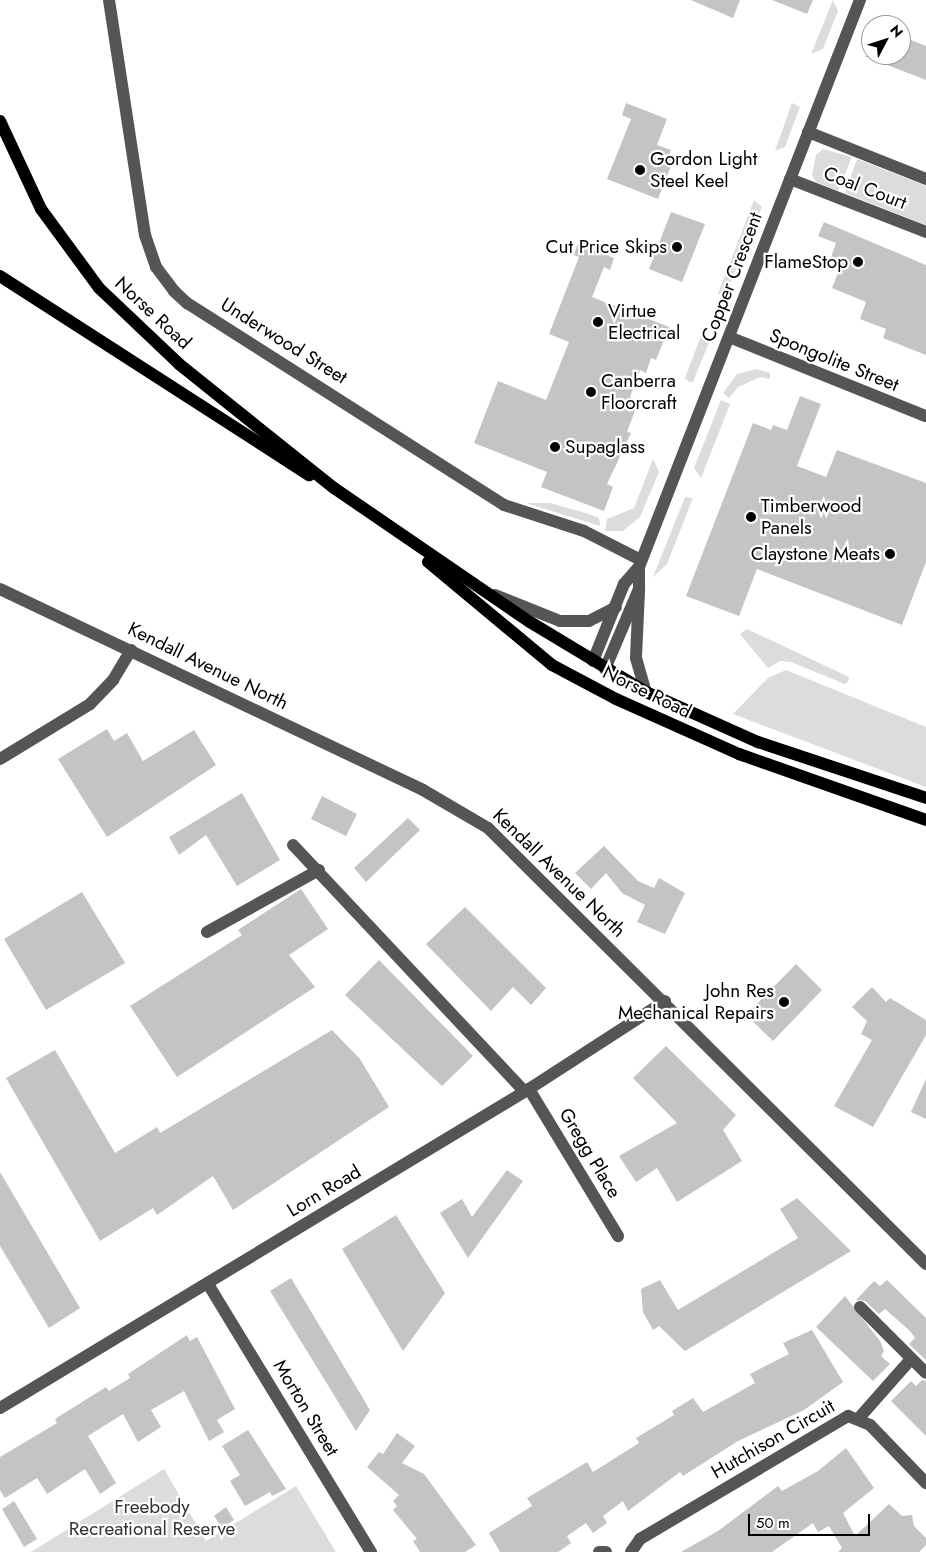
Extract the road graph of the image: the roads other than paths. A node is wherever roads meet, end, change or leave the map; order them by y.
1 (109, 0) edge
2 (860, 0) edge
3 (0, 121) edge
4 (808, 132) junction
5 (790, 179) junction
6 (926, 179) edge
7 (926, 232) edge
8 (0, 276) edge
9 (729, 337) junction
10 (926, 416) edge
11 (334, 488) junction
12 (390, 529) junction
13 (640, 564) junction
14 (0, 589) edge
15 (481, 589) junction
16 (639, 589) junction
17 (616, 607) junction
18 (131, 650) junction
19 (592, 661) junction
20 (605, 669) junction
21 (590, 686) junction
22 (646, 692) junction
23 (0, 759) edge
24 (926, 798) edge
25 (926, 820) edge
26 (294, 845) dead end
27 (319, 870) junction
28 (207, 932) dead end
29 (665, 1001) junction
30 (527, 1090) junction
31 (618, 1236) dead end
32 (926, 1264) edge
33 (208, 1284) junction
34 (860, 1307) dead end
35 (912, 1359) junction
36 (926, 1373) edge
37 (0, 1408) edge
38 (858, 1418) junction
39 (926, 1483) edge
40 (372, 1552) edge
41 (599, 1552) edge
42 (606, 1552) edge
43 (631, 1552) edge

1 - 13 street, Underwood Street
2 - 4 street, Copper Crescent
3 - 11 main road, Norse Road
4 - 5 street, Copper Crescent
4 - 6 street, Coal Court
5 - 7 street, Coal Court
5 - 9 street, Copper Crescent
8 - 11 main road, Norse Road
9 - 10 street, Spongolite Street
9 - 13 street, Copper Crescent
11 - 12 main road, Norse Road
12 - 15 main road, Norse Road
12 - 21 main road, Norse Road
13 - 16 street, Copper Crescent
13 - 17 street, Copper Crescent
14 - 18 street, Kendall Avenue North
15 - 17 street
15 - 19 main road, Norse Road
16 - 20 street, Copper Crescent
16 - 22 street
17 - 19 street, Copper Crescent
18 - 23 street
18 - 29 street, Kendall Avenue North
19 - 20 main road, Norse Road
19 - 21 main road
20 - 21 main road
20 - 22 main road, Norse Road
21 - 25 main road, Norse Road
22 - 24 main road, Norse Road
26 - 27 street, Gregg Place
27 - 28 street
27 - 30 street, Gregg Place
29 - 30 street, Lorn Road
29 - 32 street, Kendall Avenue North
30 - 31 street, Gregg Place
30 - 33 street, Lorn Road
33 - 37 street, Lorn Road
33 - 40 street, Morton Street
34 - 35 street
35 - 36 street
35 - 38 street
38 - 39 street, Hutchison Circuit
38 - 43 street, Hutchison Circuit
41 - 42 street

